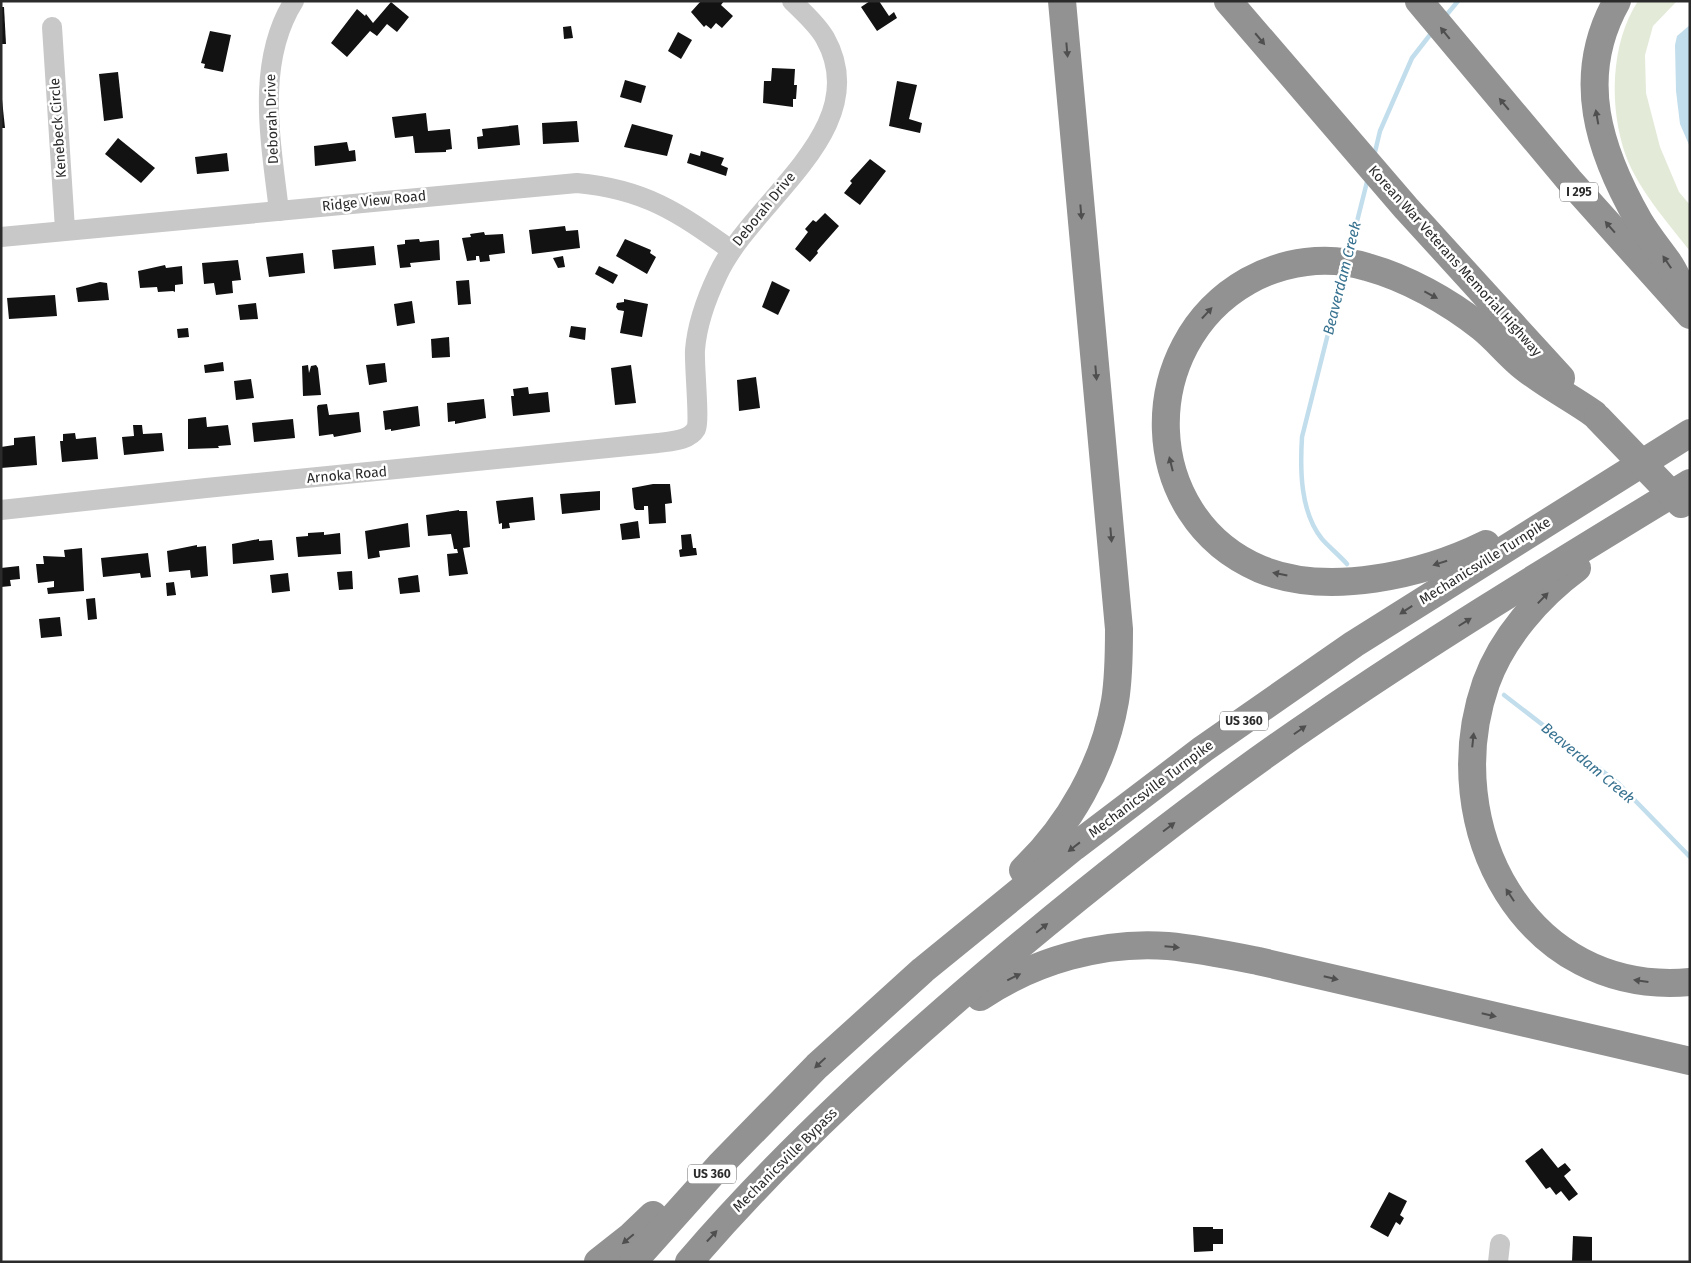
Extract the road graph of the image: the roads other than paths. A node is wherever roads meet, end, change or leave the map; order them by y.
1 (294, 1) edge
2 (792, 1) edge
3 (1062, 1) edge
4 (1228, 1) edge
5 (1419, 1) edge
6 (1617, 1) edge
7 (52, 27) dead end
8 (278, 211) junction
9 (65, 229) junction
10 (1, 237) edge
11 (731, 250) junction
12 (1690, 306) edge
13 (1690, 315) edge
14 (1596, 416) junction
15 (692, 434) joint
16 (1680, 439) edge
17 (1688, 500) edge
18 (1, 510) edge
19 (1690, 982) edge
20 (848, 1038) junction
21 (1690, 1061) edge
22 (794, 1089) junction
23 (736, 1210) junction
24 (598, 1262) edge
25 (633, 1262) edge
26 (689, 1262) edge

1 - 8 street, Deborah Drive
2 - 11 street, Deborah Drive
3 -> 20 highway
4 -> 14 highway, Korean War Veterans Memorial Highway
13 -> 5 highway, I 295
12 -> 6 highway
7 - 9 street, Kenebeck Circle
8 - 9 street, Ridge View Road
8 - 11 street, Ridge View Road
9 - 10 street, Ridge View Road
11 - 15 street, Deborah Drive
16 -> 14 highway
14 - 17 highway, Korean War Veterans Memorial Highway, bridge
15 - 18 street, Arnoka Road
16 -> 20 highway, Mechanicsville Turnpike / US 360
19 -> 17 highway
23 -> 17 highway, Mechanicsville Bypass / US 360
20 -> 22 highway, Mechanicsville Turnpike / US 360
23 -> 21 highway
22 -> 24 highway
22 - 25 highway, US 360
26 -> 23 highway, Mechanicsville Bypass / US 360

